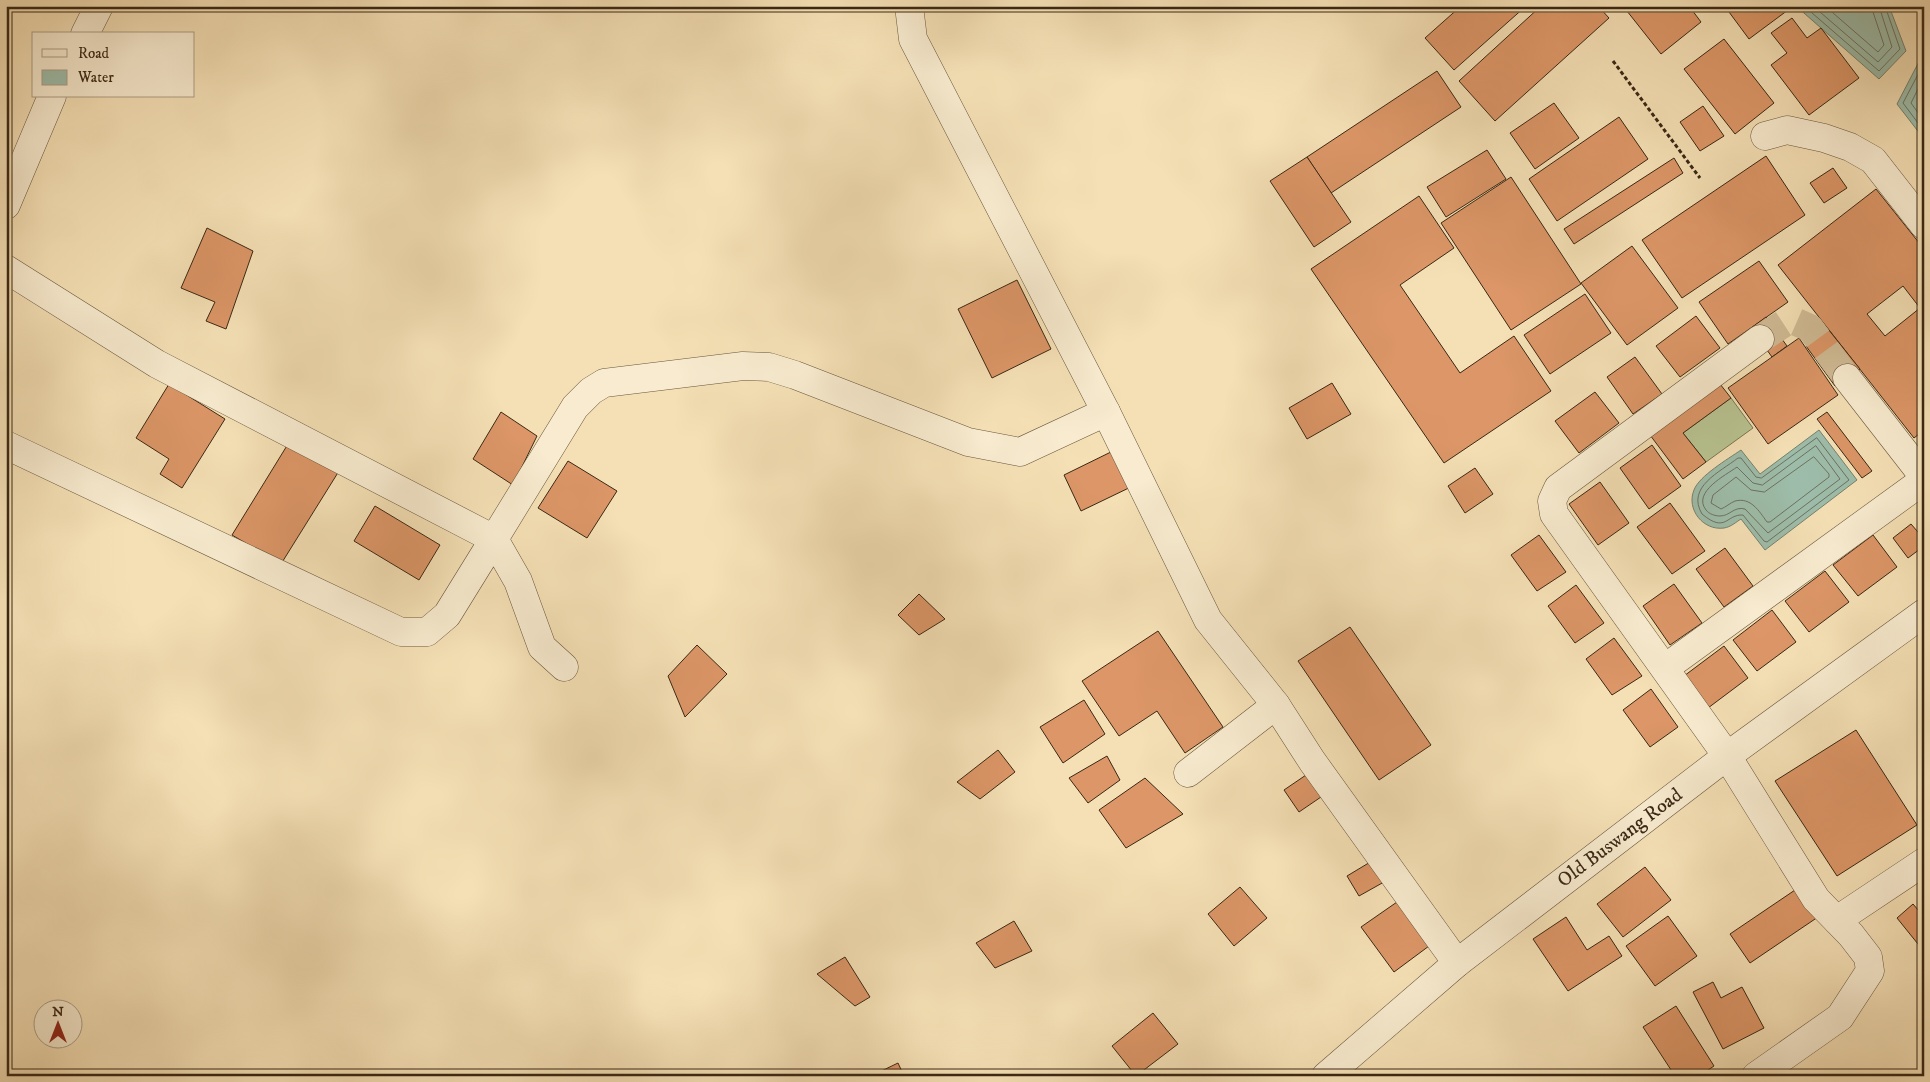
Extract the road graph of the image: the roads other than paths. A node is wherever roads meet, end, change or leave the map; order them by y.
1 (99, 6) edge
2 (909, 6) edge
3 (85, 32) edge
4 (51, 98) edge
5 (1776, 133) dead end
6 (6, 205) edge
7 (1924, 225) edge
8 (6, 269) edge
9 (1760, 339) tunnel mouth
10 (1847, 378) tunnel mouth
11 (1106, 412) junction
12 (6, 445) edge
13 (1924, 479) edge
14 (494, 538) junction
15 (1924, 613) edge
16 (564, 667) dead end
17 (1665, 668) junction
18 (1276, 705) junction
19 (1727, 756) junction
20 (1188, 773) dead end
21 (1924, 862) edge
22 (1837, 920) junction
23 (1457, 963) junction
24 (1326, 1076) edge
25 (1756, 1076) edge

1 - 3 street
2 - 11 street
4 - 6 street
5 - 7 street
8 - 14 street
9 - 17 street
10 - 13 street
11 - 14 street
11 - 18 street
12 - 14 street
13 - 17 street
14 - 16 street
15 - 19 street, Old Buswang Road
17 - 19 street
18 - 20 street
18 - 23 street
19 - 22 street
19 - 23 street, Old Buswang Road
21 - 22 street
22 - 25 street
23 - 24 street, Old Buswang Road

